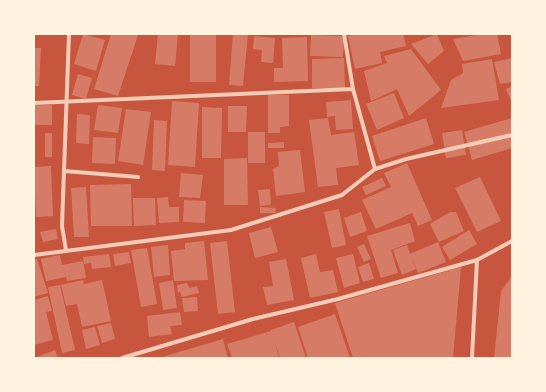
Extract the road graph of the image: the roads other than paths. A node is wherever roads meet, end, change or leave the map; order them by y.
1 (69, 34) edge
2 (344, 34) edge
3 (353, 88) junction
4 (66, 101) junction
5 (34, 103) edge
6 (512, 135) edge
7 (375, 169) junction
8 (64, 171) junction
9 (138, 177) dead end
10 (512, 241) edge
11 (66, 250) junction
12 (34, 255) edge
13 (477, 260) junction
14 (122, 358) edge
15 (472, 358) edge

1 - 4 street
2 - 3 street
3 - 4 street
3 - 7 street
4 - 5 street
4 - 8 street
6 - 7 street
7 - 11 street
8 - 9 street
8 - 11 street
10 - 13 street
11 - 12 street
13 - 14 street
13 - 15 street

